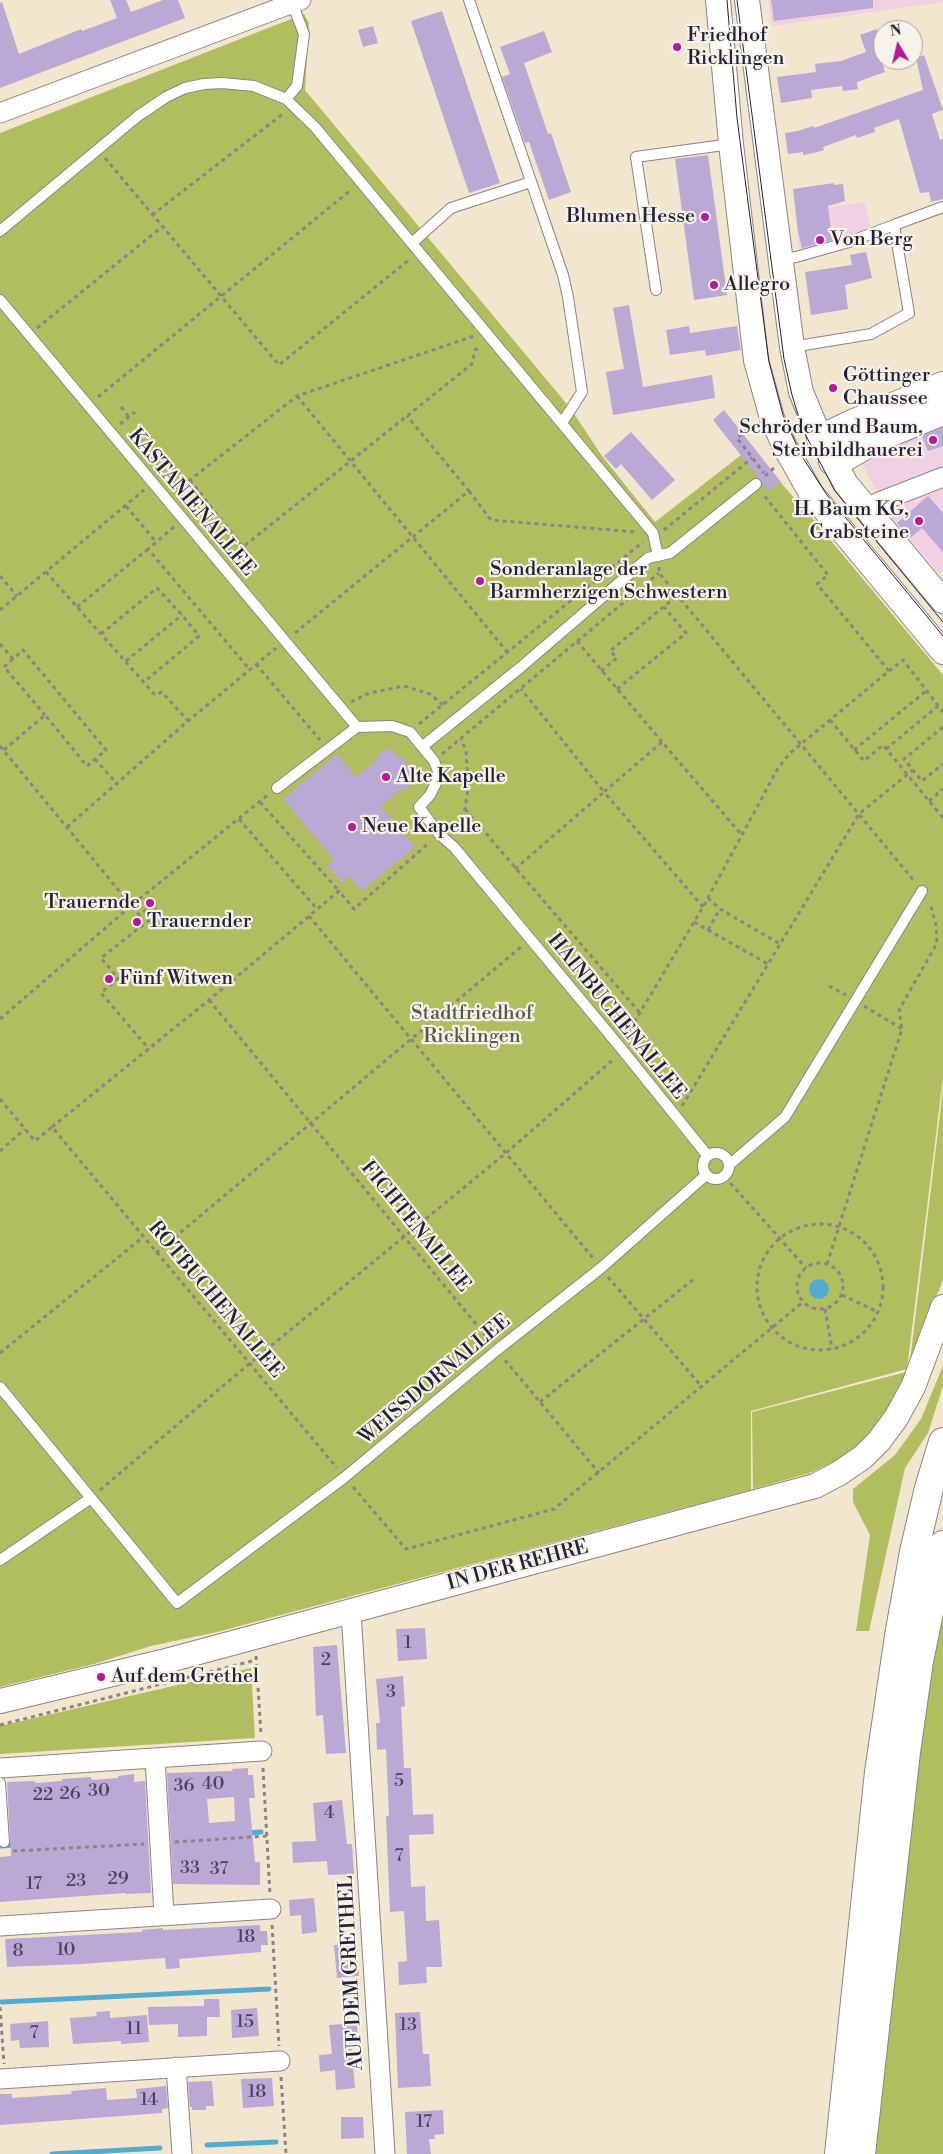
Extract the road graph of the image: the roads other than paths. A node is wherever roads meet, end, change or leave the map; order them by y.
1 (469, 0) edge
2 (718, 0) edge
3 (747, 0) edge
4 (296, 2) edge
5 (290, 102) junction
6 (0, 113) edge
7 (731, 144) junction
8 (531, 182) junction
9 (943, 208) edge
10 (894, 226) junction
11 (0, 231) edge
12 (412, 243) junction
13 (780, 259) junction
14 (656, 290) dead end
15 (0, 300) edge
16 (792, 347) junction
17 (943, 386) edge
18 (943, 411) edge
19 (562, 423) junction
20 (827, 450) junction
21 (789, 467) junction
22 (943, 477) edge
23 (756, 484) road end
24 (865, 510) junction
25 (658, 556) junction
26 (943, 601) edge
27 (943, 652) edge
28 (357, 727) junction
29 (423, 746) junction
30 (277, 788) road end
31 (922, 891) road end
32 (707, 1156) junction
33 (729, 1165) junction
34 (706, 1174) junction
35 (943, 1307) edge
36 (0, 1387) edge
37 (943, 1442) edge
38 (90, 1498) junction
39 (943, 1545) edge
40 (0, 1560) edge
41 (351, 1611) junction
42 (0, 1701) edge
43 (262, 1751) dead end
44 (155, 1758) junction
45 (0, 1768) edge
46 (0, 1783) edge
47 (4, 1842) dead end
48 (270, 1909) dead end
49 (164, 1915) junction
50 (0, 1926) edge
51 (280, 2061) dead end
52 (176, 2067) junction
53 (2, 2079) edge
54 (182, 2154) edge
55 (385, 2154) edge
56 (839, 2154) edge
57 (861, 2154) edge

1 - 8 lane
2 - 7 street
3 - 13 street
4 - 5 lane
4 - 6 street
5 - 11 lane
5 - 12 lane
7 - 14 lane
7 - 21 street
8 - 12 lane
8 - 19 lane
9 - 10 lane
10 - 13 lane
10 - 16 lane
12 - 19 lane
13 - 16 street
15 - 28 lane, KASTANIENALLEE
16 - 20 street
17 - 20 main road
18 - 20 main road
19 - 25 lane
20 - 21 street
20 - 24 street
21 - 27 street
22 - 24 street
23 - 25 lane
24 - 26 street
25 - 29 lane
28 - 29 lane
28 - 30 lane
29 - 32 lane, HAINBUCHENALLEE
31 - 33 lane
32 - 33 lane
32 - 34 lane
33 - 34 lane
34 - 38 lane, WEISSDORNALLEE
35 - 41 street, IN DER REHRE
36 - 38 lane
37 - 56 main road
38 - 40 lane
39 - 57 main road
41 - 42 street, IN DER REHRE
41 - 55 street, AUF DEM GRETHEL
43 - 44 street
44 - 45 street
44 - 49 street
46 - 47 lane
48 - 49 street
49 - 50 street
51 - 52 street
52 - 53 street
52 - 54 street

